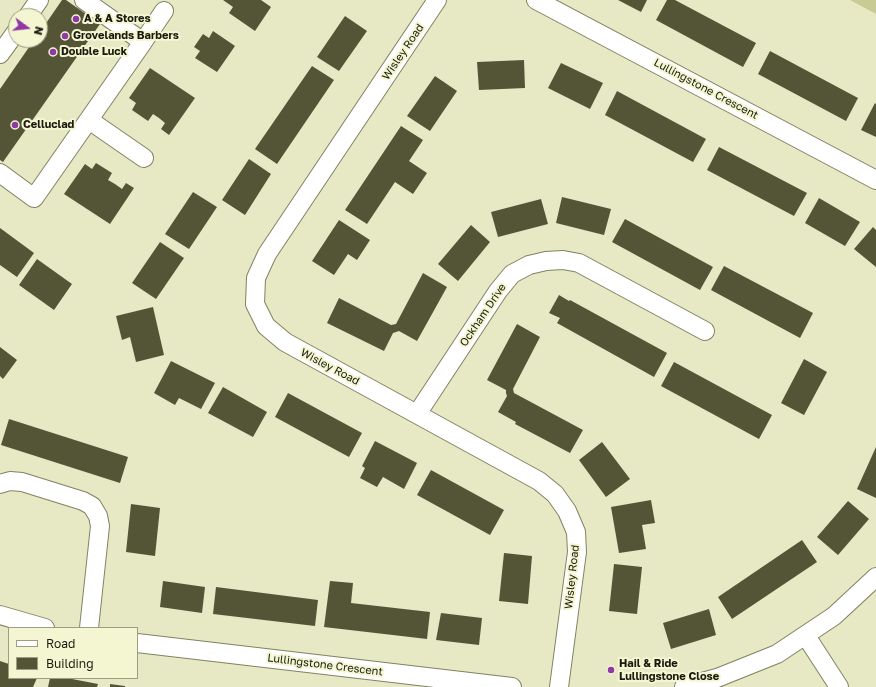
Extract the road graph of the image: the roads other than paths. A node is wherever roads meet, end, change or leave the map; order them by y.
1 (84, 0) edge
2 (438, 0) edge
3 (536, 0) edge
4 (164, 11) dead end
5 (143, 42) junction
6 (8, 43) edge
7 (0, 54) edge
8 (89, 120) junction
9 (144, 158) dead end
10 (1, 177) edge
11 (876, 180) edge
12 (704, 331) dead end
13 (417, 414) junction
14 (0, 484) edge
15 (876, 577) edge
16 (0, 615) edge
17 (42, 627) edge
18 (90, 627) edge
19 (806, 636) junction
20 (138, 643) edge
21 (512, 687) edge
22 (559, 687) edge
23 (684, 687) edge
24 (839, 687) edge

1 - 5 street
2 - 13 street, Wisley Road
3 - 11 street, Lullingstone Crescent
4 - 5 street
5 - 8 street
6 - 7 street
8 - 9 street
8 - 10 street
12 - 13 street, Ockham Drive
13 - 22 street, Wisley Road
14 - 18 street
15 - 19 street
16 - 17 street
19 - 23 street
19 - 24 street
20 - 21 street, Lullingstone Crescent

